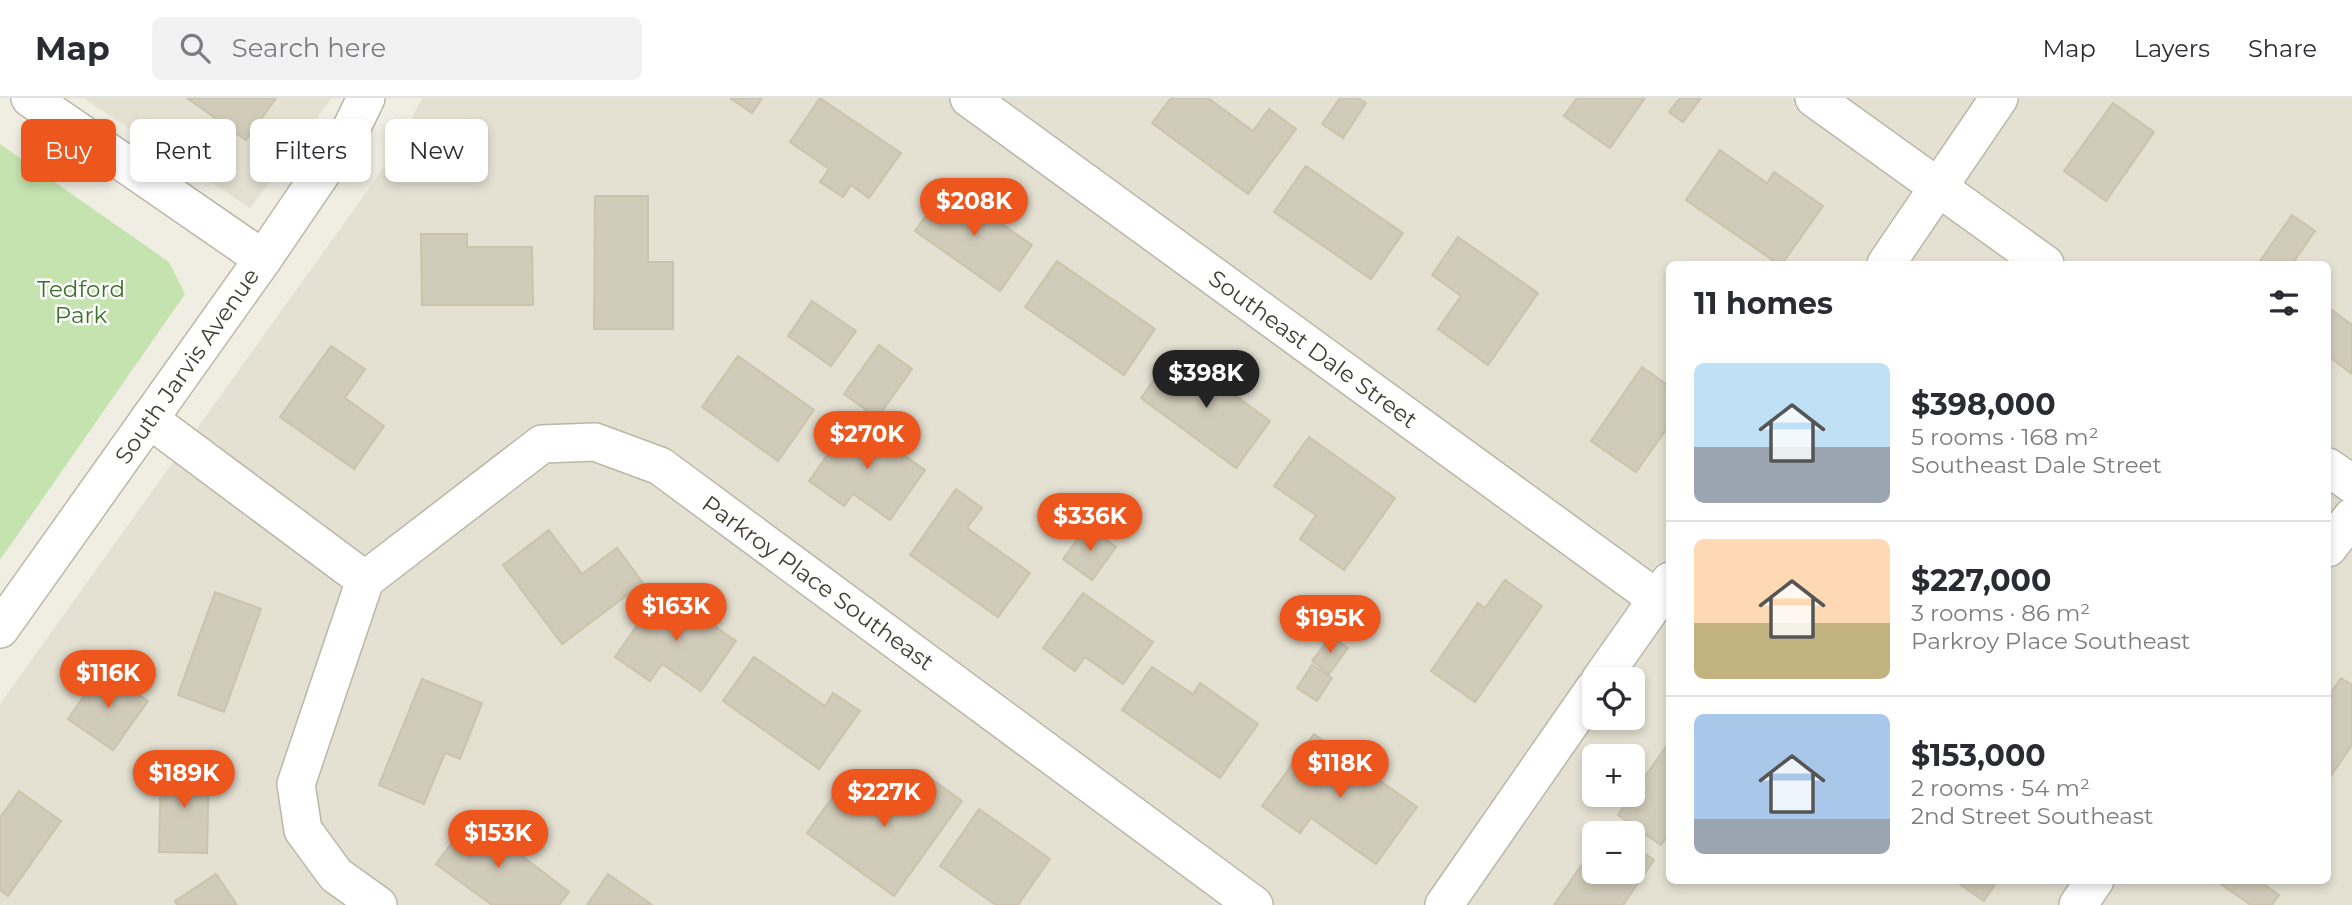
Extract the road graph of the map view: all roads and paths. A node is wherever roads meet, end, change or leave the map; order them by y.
1 (30, 98) edge
2 (366, 98) edge
3 (969, 98) edge
4 (1814, 98) edge
5 (1999, 98) edge
6 (1938, 187) junction
7 (263, 259) junction
8 (1887, 261) edge
9 (2041, 261) edge
10 (149, 419) junction
11 (2331, 469) edge
12 (2352, 484) edge
13 (2352, 517) edge
14 (2331, 544) edge
15 (365, 580) junction
16 (1663, 590) edge
17 (0, 629) edge
18 (1609, 667) edge
19 (1582, 706) edge
20 (2092, 884) edge
21 (378, 905) edge
22 (1254, 905) edge
23 (1444, 905) edge
24 (2078, 905) edge

1 - 7 street
2 - 7 street, South Jarvis Avenue
3 - 16 street, Southeast Dale Street
4 - 6 street
5 - 6 street
6 - 8 street
6 - 9 street
7 - 10 street, South Jarvis Avenue
10 - 15 street
10 - 17 street, South Jarvis Avenue
11 - 12 street
13 - 14 street
15 - 21 street
15 - 22 street, Parkroy Place Southeast
16 - 18 street
19 - 23 street
20 - 24 street

